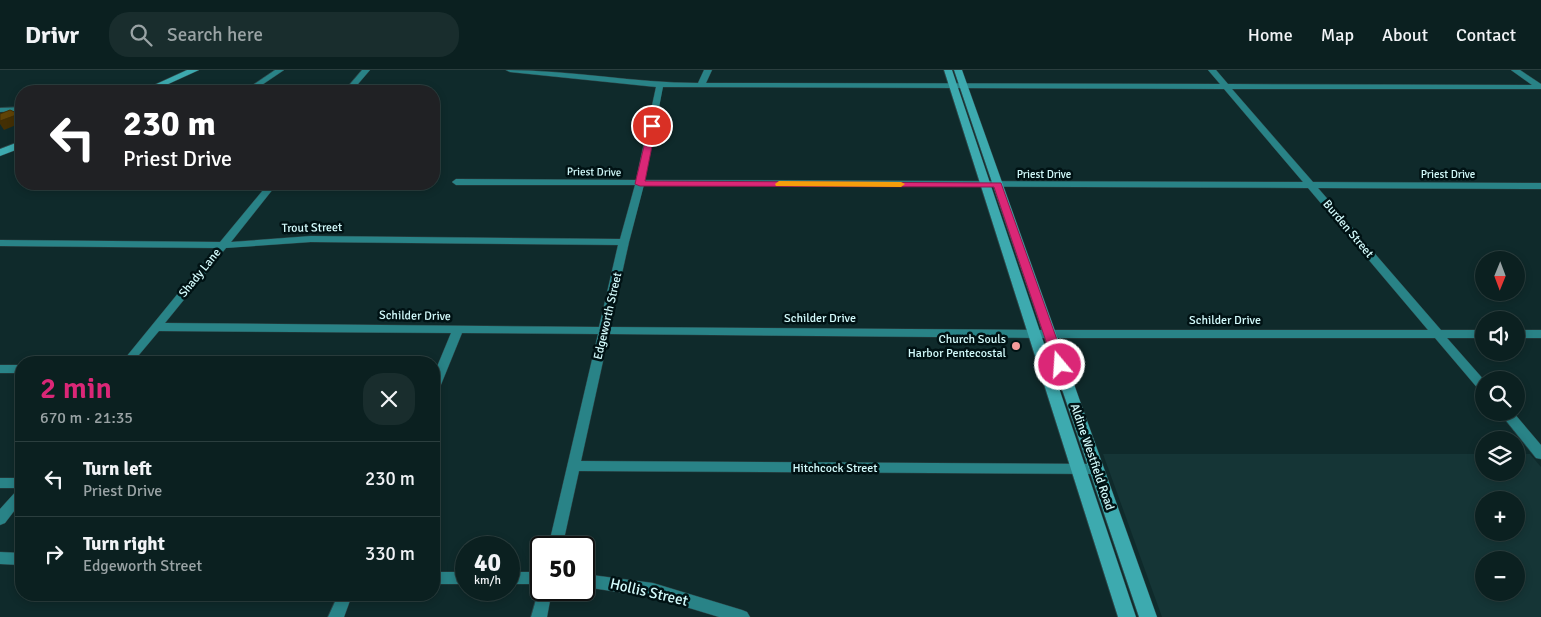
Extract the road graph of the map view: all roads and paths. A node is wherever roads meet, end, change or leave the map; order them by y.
1 (195, 70) edge
2 (280, 70) edge
3 (366, 70) edge
4 (510, 70) edge
5 (612, 70) edge
6 (708, 70) edge
7 (948, 70) edge
8 (958, 70) edge
9 (1212, 70) edge
10 (1515, 70) edge
11 (602, 80) junction
12 (660, 84) junction
13 (701, 84) junction
14 (160, 85) edge
15 (257, 85) edge
16 (353, 85) edge
17 (958, 86) junction
18 (1227, 87) junction
19 (1541, 88) edge
20 (15, 109) edge
21 (0, 110) edge
22 (973, 132) junction
23 (15, 147) edge
24 (0, 153) edge
25 (456, 182) dead end
26 (640, 184) junction
27 (985, 185) junction
28 (998, 185) junction
29 (1310, 185) junction
30 (1541, 186) edge
31 (268, 190) edge
32 (624, 242) junction
33 (0, 244) edge
34 (223, 245) junction
35 (1007, 252) junction
36 (1021, 252) junction
37 (156, 327) junction
38 (458, 330) junction
39 (605, 330) junction
40 (1042, 334) junction
41 (1438, 334) junction
42 (1475, 334) edge
43 (1525, 334) edge
44 (1541, 334) edge
45 (132, 356) edge
46 (0, 368) edge
47 (15, 369) edge
48 (440, 373) edge
49 (1475, 377) edge
50 (1513, 421) edge
51 (1541, 454) edge
52 (573, 466) junction
53 (1078, 469) junction
54 (1096, 469) junction
55 (0, 483) edge
56 (15, 483) edge
57 (15, 500) edge
58 (0, 519) edge
59 (558, 536) edge
60 (1126, 552) junction
61 (1106, 553) junction
62 (0, 558) edge
63 (15, 558) edge
64 (440, 578) edge
65 (455, 578) edge
66 (595, 582) edge
67 (343, 601) edge
68 (543, 601) edge
69 (336, 617) edge
70 (539, 617) edge
71 (742, 617) edge
72 (1127, 617) edge
73 (1148, 617) edge

1 - 14 main road
2 - 15 street
3 - 16 street
4 - 11 street
5 - 11 street
6 - 13 street
7 - 17 main road, Aldine Westfield Road
8 - 17 main road, Aldine Westfield Road
9 - 18 street, Burden Street
10 - 19 street
11 - 12 street
12 - 13 street
12 - 26 street, Edgeworth Street
13 - 17 street
17 - 18 street
17 - 22 main road, Aldine Westfield Road
18 - 19 street
18 - 29 street, Burden Street
20 - 21 street
22 - 27 main road, Aldine Westfield Road
22 - 28 main road, Aldine Westfield Road
23 - 24 main road
25 - 26 street, Priest Drive
26 - 27 street, Priest Drive
26 - 32 street, Edgeworth Street
27 - 28 street, Priest Drive
27 - 35 main road, Aldine Westfield Road
28 - 29 street, Priest Drive
28 - 36 main road, Aldine Westfield Road
29 - 30 street, Priest Drive
29 - 41 street, Burden Street
31 - 34 street, Shady Lane
32 - 34 street, Trout Street
32 - 39 street, Edgeworth Street
33 - 34 street, Trout Street
34 - 37 street, Shady Lane
35 - 36 main road
35 - 40 main road, Aldine Westfield Road
36 - 40 main road, Aldine Westfield Road
37 - 38 street, Schilder Drive
37 - 45 street, Shady Lane
38 - 39 street, Schilder Drive
38 - 48 street
39 - 40 street, Schilder Drive
39 - 52 street, Edgeworth Street
40 - 41 street, Schilder Drive
40 - 53 main road, Aldine Westfield Road
40 - 54 main road, Aldine Westfield Road
41 - 42 street, Schilder Drive
41 - 49 street, Burden Street
43 - 44 street
46 - 47 street
50 - 51 street
52 - 53 street, Hitchcock Street
52 - 59 street, Edgeworth Street
53 - 54 street, Hitchcock Street
53 - 61 main road, Aldine Westfield Road
54 - 60 main road, Aldine Westfield Road
55 - 56 street
57 - 58 street
60 - 61 main road
60 - 73 main road, Aldine Westfield Road
61 - 72 main road, Aldine Westfield Road
62 - 63 street
64 - 65 street
66 - 71 street, Hollis Street
67 - 69 street
68 - 70 street

